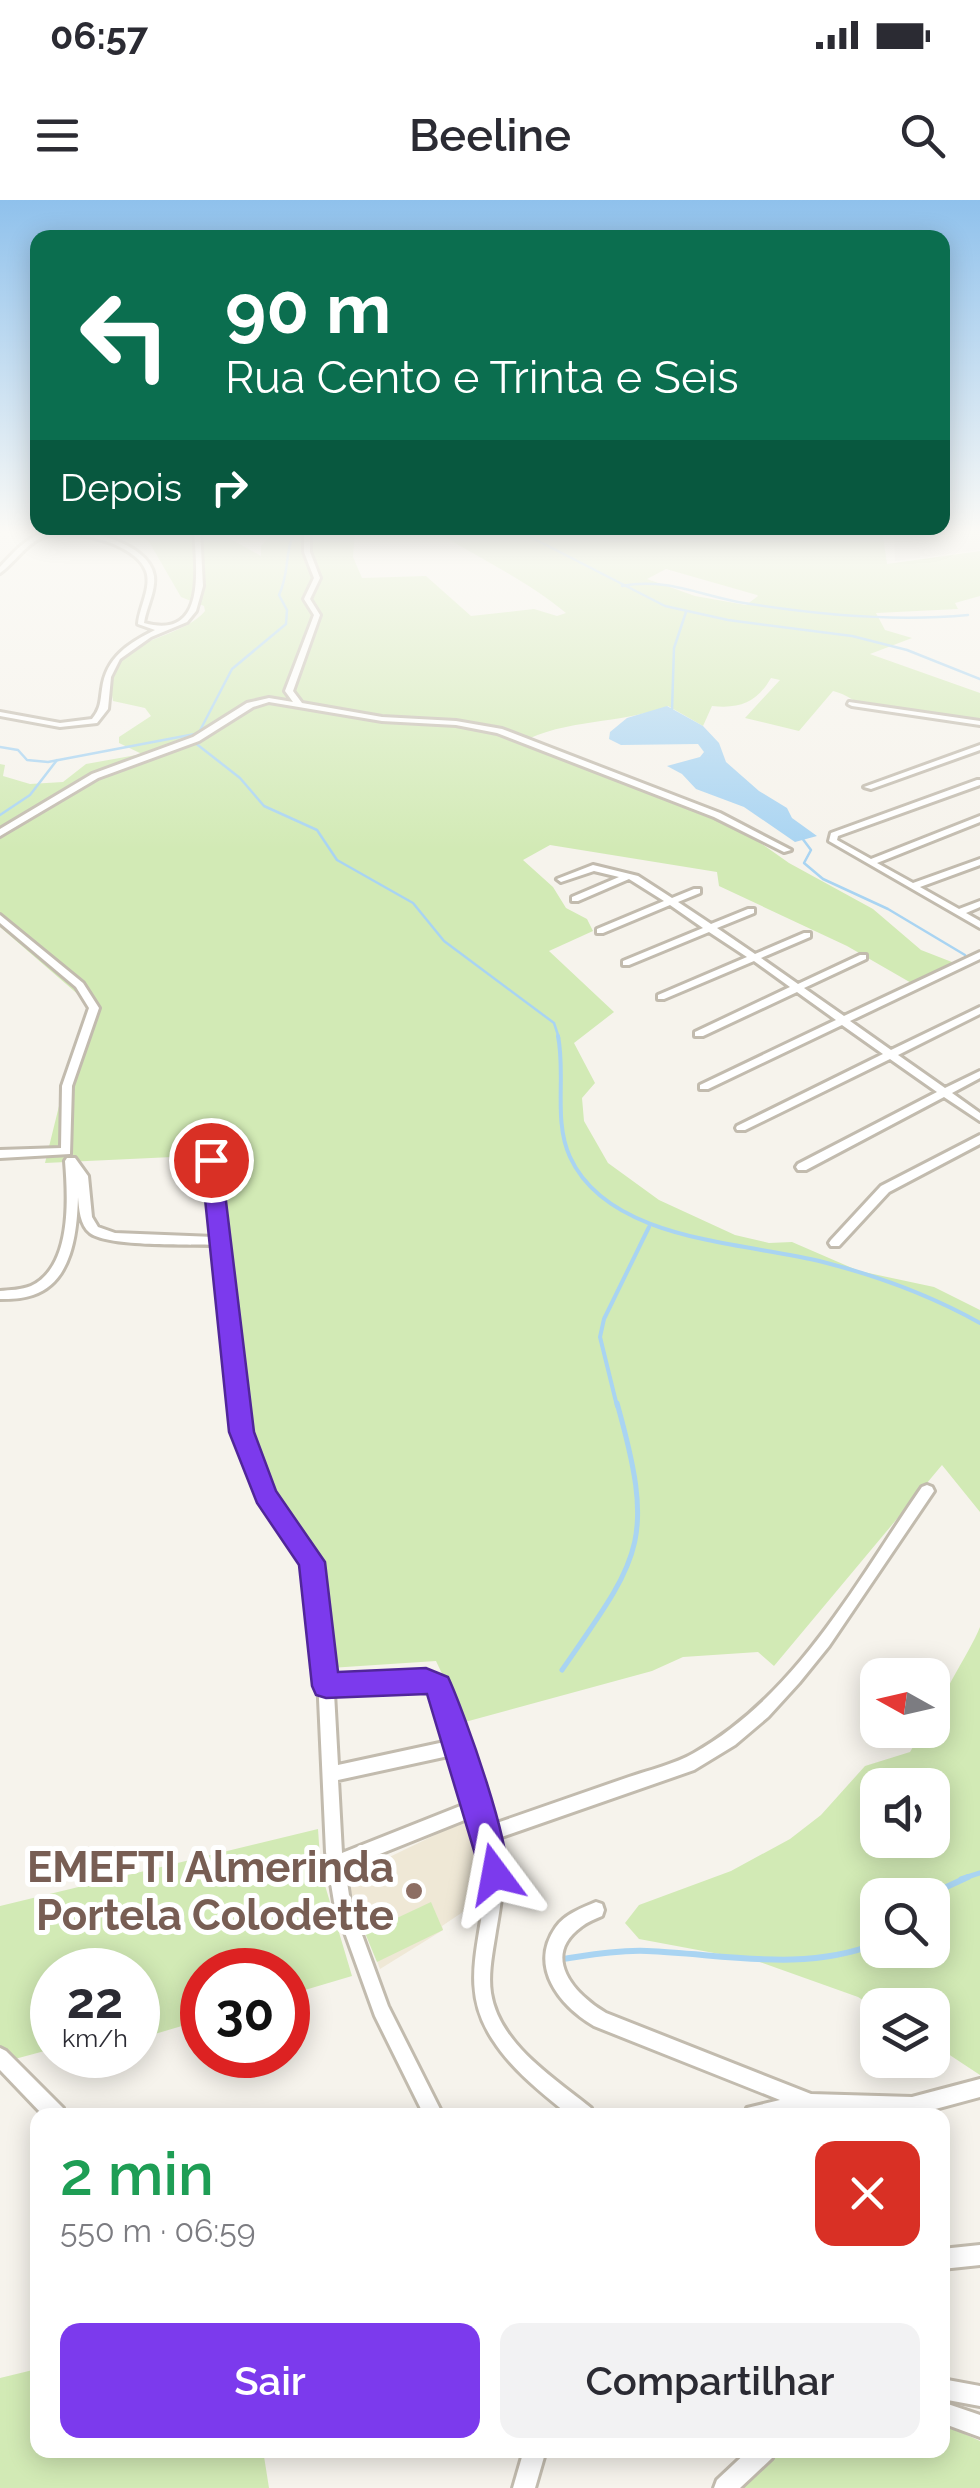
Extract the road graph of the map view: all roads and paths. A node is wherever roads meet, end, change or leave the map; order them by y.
1 (150, 636) edge
2 (310, 636) edge
3 (290, 692) junction
4 (270, 700) junction
5 (298, 704) junction
6 (852, 704) dead end
7 (0, 714) edge
8 (980, 723) edge
9 (980, 748) edge
10 (980, 782) edge
11 (868, 787) dead end
12 (980, 819) edge
13 (0, 833) edge
14 (787, 850) dead end
15 (870, 862) junction
16 (980, 862) edge
17 (629, 876) junction
18 (561, 880) dead end
19 (914, 886) junction
20 (696, 891) dead end
21 (575, 900) dead end
22 (671, 902) junction
23 (980, 904) edge
24 (751, 911) dead end
25 (960, 912) junction
26 (0, 918) edge
27 (980, 925) edge
28 (712, 929) junction
29 (600, 930) dead end
30 (807, 935) dead end
31 (980, 954) edge
32 (863, 957) dead end
33 (757, 959) junction
34 (626, 964) dead end
35 (799, 989) junction
36 (661, 997) dead end
37 (980, 1010) edge
38 (843, 1020) junction
39 (699, 1034) dead end
40 (890, 1057) junction
41 (980, 1074) edge
42 (704, 1086) dead end
43 (942, 1094) junction
44 (980, 1118) edge
45 (741, 1128) dead end
46 (980, 1139) edge
47 (0, 1154) edge
48 (69, 1156) junction
49 (211, 1160) dead end
50 (802, 1166) dead end
51 (220, 1242) junction
52 (835, 1243) dead end
53 (0, 1295) edge
54 (928, 1491) dead end
55 (326, 1686) junction
56 (455, 1747) junction
57 (330, 1774) junction
58 (477, 1807) junction
59 (486, 1834) junction
60 (335, 1864) junction
61 (596, 1910) dead end
62 (0, 2057) edge
63 (980, 2088) edge
64 (810, 2103) junction
65 (49, 2108) edge
66 (431, 2108) edge
67 (575, 2108) edge
68 (787, 2108) edge
69 (980, 2255) edge
70 (950, 2259) edge
71 (950, 2390) edge
72 (980, 2396) edge
73 (950, 2415) edge
74 (980, 2426) edge
75 (533, 2458) edge
76 (756, 2458) edge
77 (524, 2488) edge
78 (725, 2488) edge

1 - 7 street
2 - 3 street
3 - 4 street
3 - 5 street
4 - 5 street
4 - 13 street
5 - 14 street
6 - 8 street
9 - 11 street
10 - 15 street
12 - 15 street
15 - 19 street
16 - 19 street
17 - 18 street
17 - 21 street
17 - 22 street
19 - 25 street
20 - 22 street
22 - 28 street
22 - 29 street
23 - 25 street
24 - 28 street
25 - 27 street
26 - 48 street
28 - 33 street
28 - 34 street
30 - 33 street
31 - 38 street
32 - 35 street
33 - 35 street
33 - 36 street
35 - 38 street
35 - 39 street
37 - 40 street
38 - 40 street
38 - 42 street
40 - 43 street
40 - 45 street
41 - 43 street
43 - 44 street
43 - 50 street
46 - 52 street
47 - 48 street
48 - 51 street
48 - 53 street
49 - 51 street
51 - 55 street
54 - 59 street
55 - 56 street
55 - 57 street
56 - 57 street
56 - 58 street
57 - 60 street
58 - 59 street
58 - 60 street
59 - 67 street
60 - 66 street
61 - 64 street
62 - 65 street
63 - 64 street
64 - 68 street
69 - 70 street
71 - 72 street
73 - 74 street
75 - 77 street
76 - 78 street

